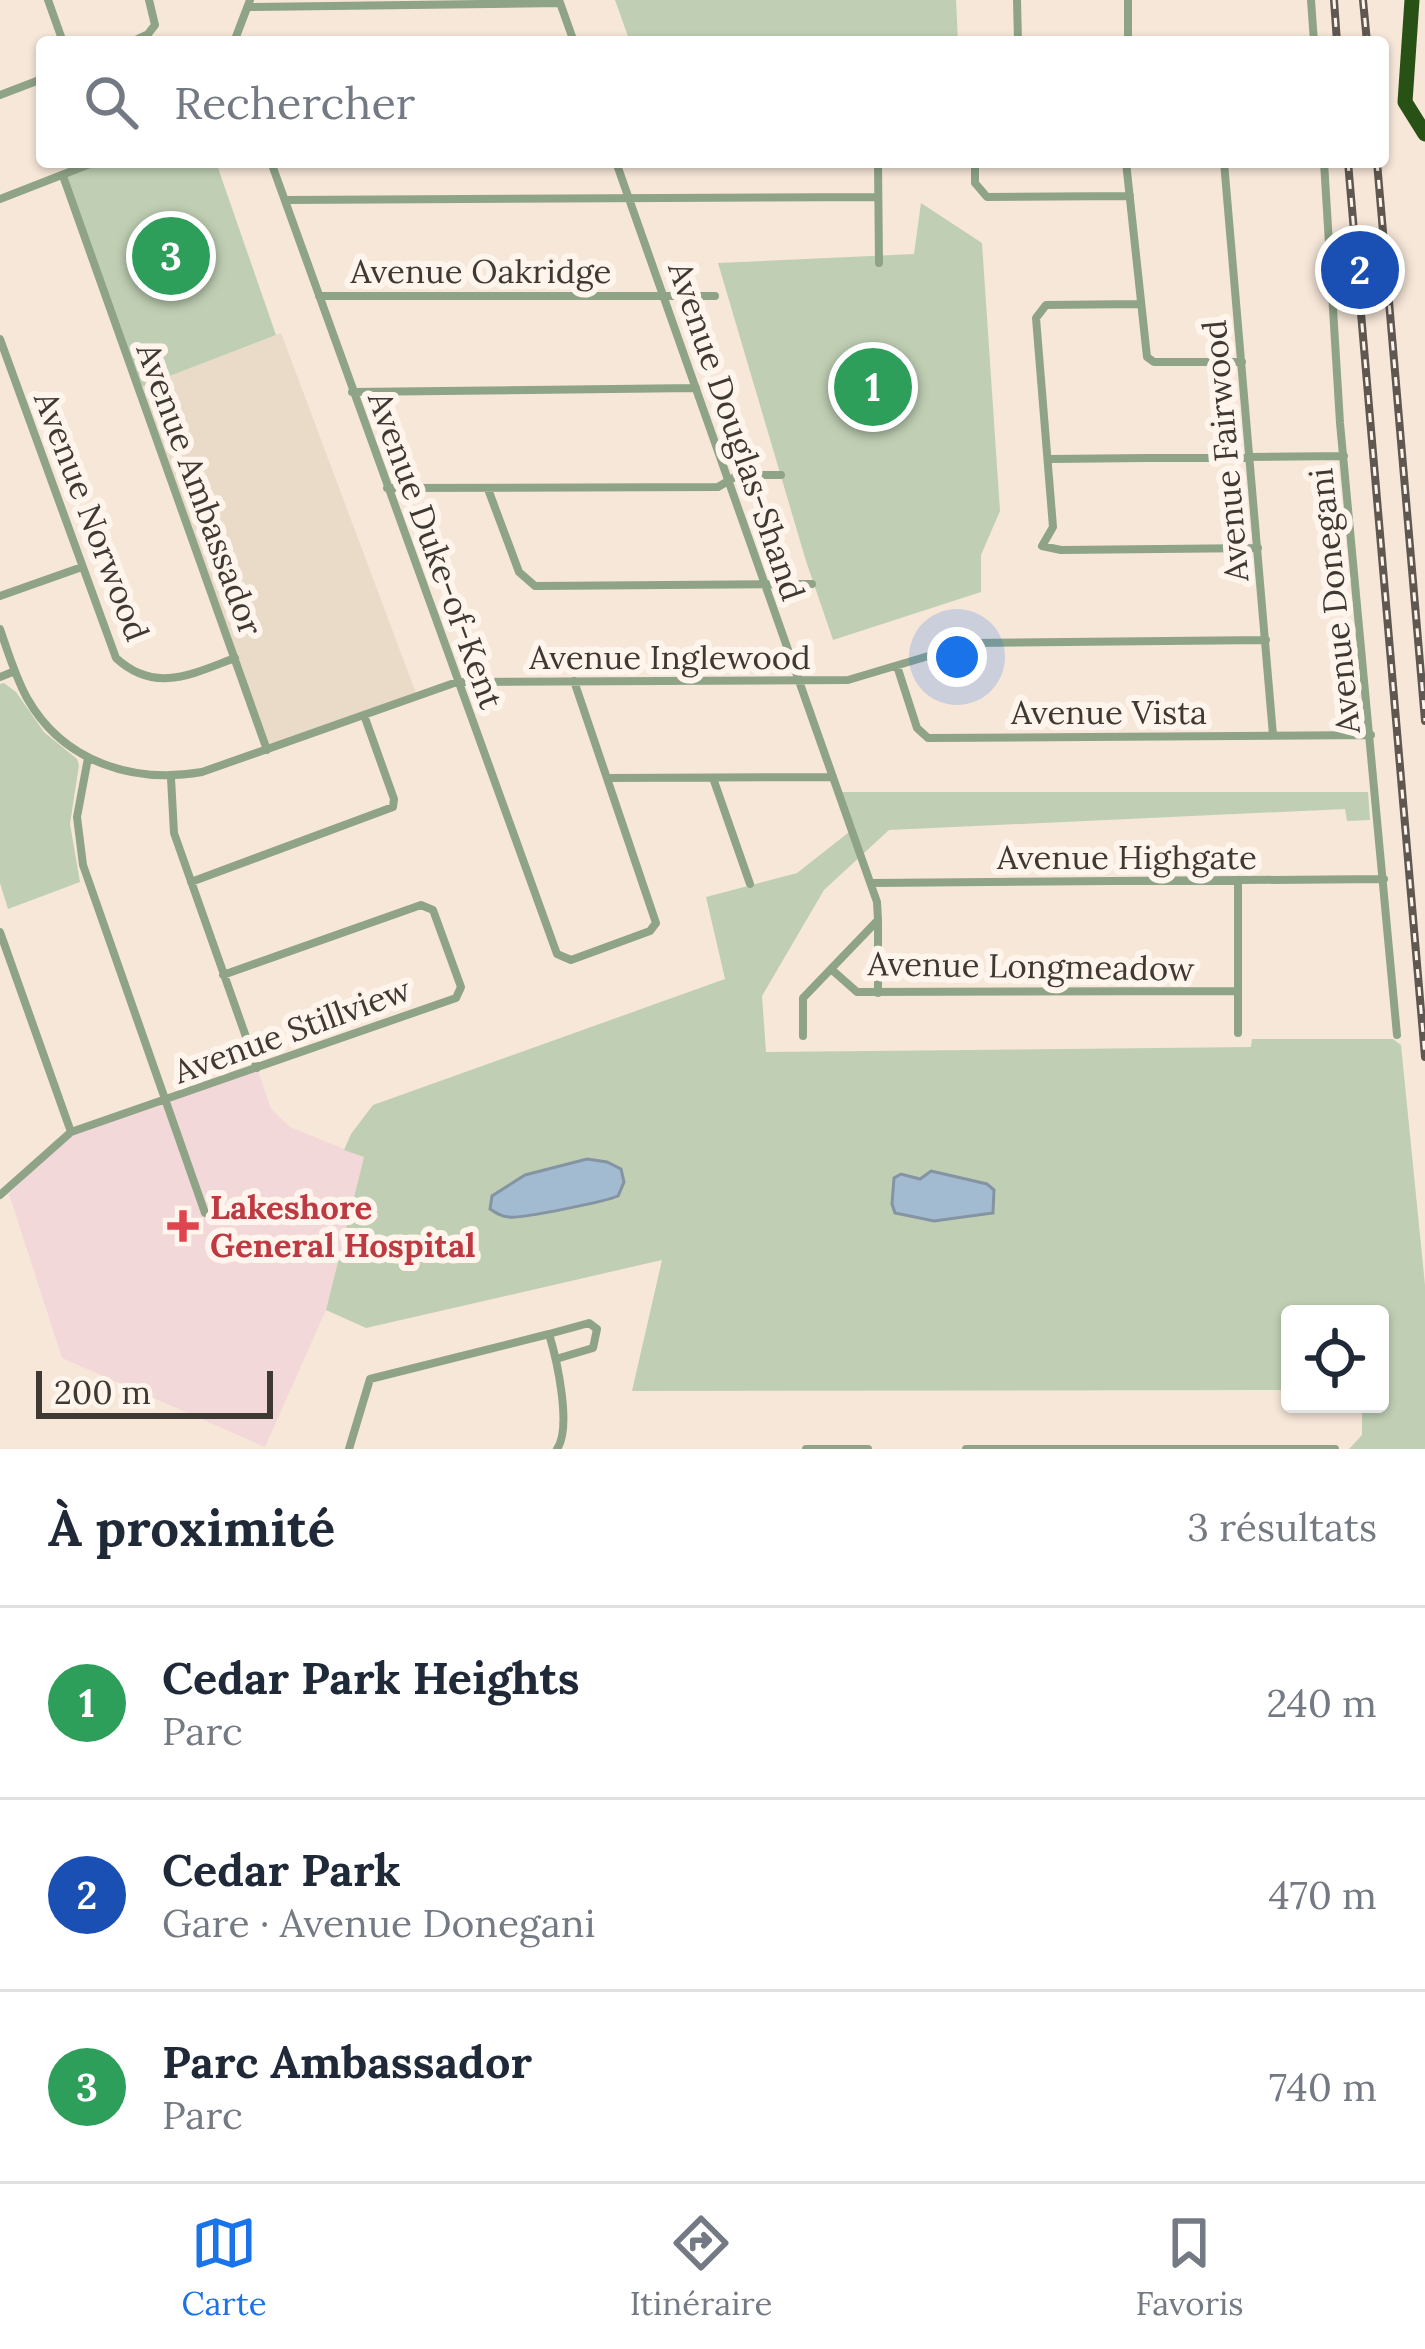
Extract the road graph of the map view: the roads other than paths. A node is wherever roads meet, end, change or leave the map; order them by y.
1 (48, 0) edge
2 (149, 0) edge
3 (1017, 0) edge
4 (1128, 0) edge
5 (1311, 0) edge
6 (1416, 0) edge
7 (559, 2) edge
8 (250, 3) edge
9 (61, 36) edge
10 (144, 36) edge
11 (236, 36) edge
12 (572, 36) edge
13 (1018, 36) edge
14 (1129, 36) edge
15 (1314, 36) edge
16 (36, 81) edge
17 (0, 95) edge
18 (1425, 117) edge
19 (1425, 134) edge
20 (81, 168) edge
21 (273, 168) edge
22 (618, 168) edge
23 (878, 168) edge
24 (975, 168) edge
25 (1127, 168) edge
26 (1225, 168) edge
27 (1324, 168) edge
28 (63, 176) junction
29 (1130, 196) junction
30 (878, 197) junction
31 (629, 199) junction
32 (0, 200) edge
33 (285, 200) junction
34 (879, 263) dead end
35 (319, 296) junction
36 (663, 296) junction
37 (715, 296) dead end
38 (1139, 304) junction
39 (0, 339) edge
40 (1242, 362) junction
41 (696, 388) junction
42 (352, 392) junction
43 (1344, 456) junction
44 (1250, 458) junction
45 (1048, 459) junction
46 (781, 475) dead end
47 (729, 482) junction
48 (387, 488) junction
49 (488, 489) junction
50 (1258, 548) junction
51 (82, 567) junction
52 (764, 584) junction
53 (812, 584) dead end
54 (0, 596) edge
55 (0, 628) edge
56 (1266, 640) junction
57 (235, 658) junction
58 (898, 666) junction
59 (15, 671) junction
60 (0, 677) edge
61 (800, 680) junction
62 (574, 681) junction
63 (457, 682) junction
64 (364, 715) junction
65 (1273, 735) junction
66 (1371, 735) junction
67 (267, 750) junction
68 (88, 758) junction
69 (834, 777) junction
70 (172, 778) junction
71 (607, 778) junction
72 (713, 778) junction
73 (1238, 880) junction
74 (1384, 880) junction
75 (191, 881) junction
76 (872, 883) junction
77 (750, 884) dead end
78 (878, 920) junction
79 (0, 932) edge
80 (831, 969) junction
81 (224, 975) junction
82 (1238, 992) junction
83 (878, 993) junction
84 (1238, 1033) dead end
85 (1396, 1035) dead end
86 (802, 1036) dead end
87 (257, 1068) junction
88 (167, 1100) junction
89 (71, 1132) junction
90 (0, 1195) edge
91 (205, 1213) dead end
92 (549, 1334) junction
93 (556, 1359) junction
94 (349, 1449) edge
95 (557, 1449) edge
96 (806, 1449) edge
97 (868, 1449) edge
98 (966, 1449) edge
99 (1335, 1449) edge

1 - 9 street
2 - 10 street
3 - 13 street
4 - 14 street
5 - 15 street
6 - 18 highway
6 - 19 highway
7 - 8 street
7 - 12 street
8 - 11 street
16 - 17 street
20 - 28 street
21 - 33 street, Avenue Duke-of-Kent
22 - 31 street, Avenue Douglas-Shand
23 - 30 street
24 - 29 street
25 - 29 street
26 - 40 street, Avenue Fairwood
27 - 43 street, Avenue Donegani
28 - 32 street
28 - 57 street, Avenue Ambassador
29 - 38 street
30 - 31 street
30 - 34 street
31 - 33 street
31 - 36 street, Avenue Douglas-Shand
33 - 35 street, Avenue Duke-of-Kent
35 - 36 street, Avenue Oakridge
35 - 42 street, Avenue Duke-of-Kent
36 - 37 street, Avenue Oakridge
36 - 41 street, Avenue Douglas-Shand
38 - 40 street
38 - 45 street
39 - 51 street, Avenue Norwood
40 - 44 street, Avenue Fairwood
41 - 42 street
41 - 47 street, Avenue Douglas-Shand
42 - 48 street, Avenue Duke-of-Kent
43 - 44 street
43 - 66 street, Avenue Donegani
44 - 45 street
44 - 50 street, Avenue Fairwood
45 - 50 street
46 - 47 street
47 - 49 street
47 - 52 street, Avenue Douglas-Shand
48 - 49 street
48 - 63 street, Avenue Duke-of-Kent
49 - 52 street
50 - 56 street, Avenue Fairwood
51 - 54 street
51 - 57 street, Avenue Norwood
52 - 53 street
52 - 61 street, Avenue Douglas-Shand
55 - 59 street
56 - 58 street, Avenue Inglewood
56 - 65 street, Avenue Fairwood
57 - 67 street, Avenue Ambassador
58 - 61 street, Avenue Inglewood
58 - 65 street, Avenue Vista
59 - 60 street
59 - 68 street
61 - 62 street, Avenue Inglewood
61 - 69 street, Avenue Douglas-Shand
62 - 63 street, Avenue Inglewood
62 - 71 street
63 - 64 street, Avenue Inglewood
63 - 71 street, Avenue Duke-of-Kent
64 - 67 street, Avenue Inglewood
64 - 75 street
65 - 66 street, Avenue Vista
66 - 74 street, Avenue Donegani
67 - 70 street, Avenue Inglewood
68 - 70 street, Avenue Inglewood
68 - 88 street
69 - 72 street
69 - 76 street, Avenue Douglas-Shand
70 - 75 street
71 - 72 street
72 - 77 street
73 - 74 street, Avenue Highgate
73 - 76 street, Avenue Highgate
73 - 82 street
74 - 85 street, Avenue Donegani
75 - 81 street
76 - 78 street, Avenue Douglas-Shand
78 - 80 street
78 - 83 street, Avenue Douglas-Shand
79 - 89 street
80 - 83 street, Avenue Longmeadow
80 - 86 street
81 - 87 street
81 - 87 street, Avenue Stillview
82 - 83 street, Avenue Longmeadow
82 - 84 street
87 - 88 street, Avenue Stillview
88 - 89 street, Avenue Stillview
88 - 91 street
89 - 90 street, Avenue Stillview
92 - 93 street
92 - 93 street
92 - 94 street
93 - 95 street
96 - 97 street
98 - 99 street

